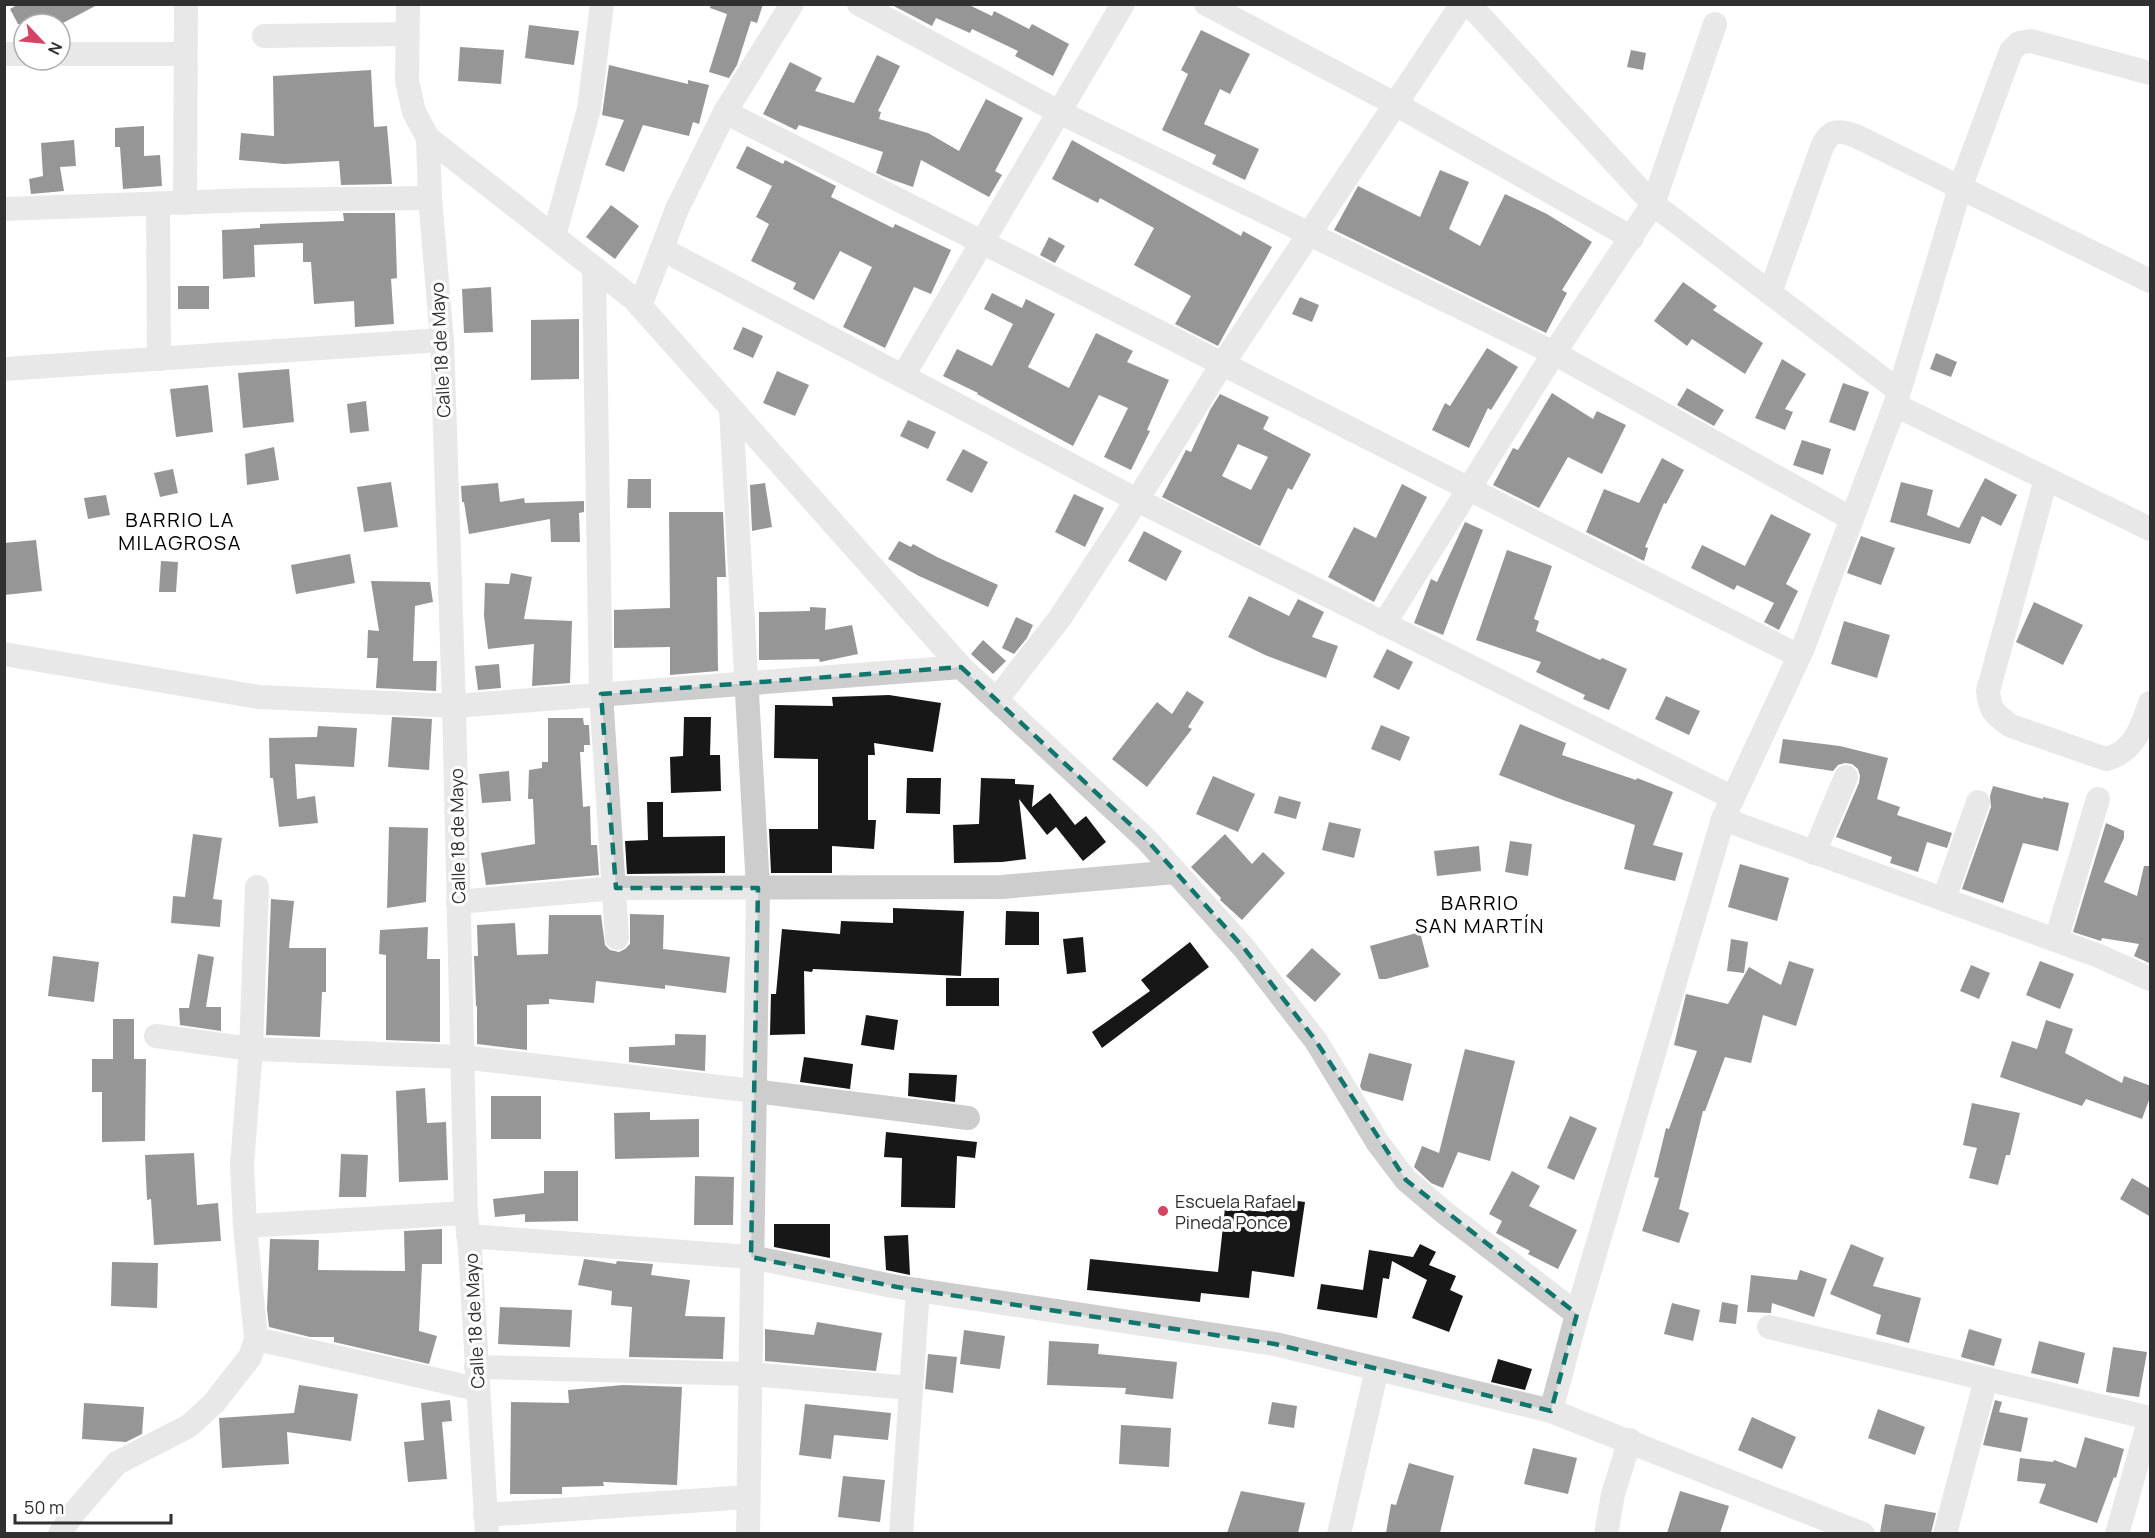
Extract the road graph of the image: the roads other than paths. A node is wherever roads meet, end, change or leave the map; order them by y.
1 (186, 4) edge
2 (408, 4) edge
3 (602, 4) edge
4 (792, 4) edge
5 (859, 4) edge
6 (1123, 4) edge
7 (1206, 4) edge
8 (1462, 4) edge
9 (1469, 4) edge
10 (1715, 24) dead end
11 (408, 34) junction
12 (264, 36) dead end
13 (72, 54) edge
14 (185, 54) junction
15 (2151, 73) edge
16 (1397, 105) junction
17 (725, 112) junction
18 (1059, 112) junction
19 (428, 138) junction
20 (1960, 188) junction
21 (430, 198) junction
22 (185, 203) junction
23 (158, 204) junction
24 (1653, 204) junction
25 (4, 209) edge
26 (1310, 234) junction
27 (554, 236) junction
28 (1632, 238) junction
29 (982, 242) junction
30 (662, 249) junction
31 (594, 268) junction
32 (2151, 281) edge
33 (1770, 293) junction
34 (640, 306) junction
35 (442, 340) junction
36 (1554, 353) junction
37 (159, 359) junction
38 (1223, 365) junction
39 (4, 369) edge
40 (903, 376) junction
41 (1897, 398) junction
42 (732, 409) junction
43 (2046, 478) junction
44 (1469, 489) junction
45 (1137, 500) junction
46 (1852, 519) junction
47 (2151, 529) edge
48 (1384, 624) junction
49 (4, 654) edge
50 (1799, 656) junction
51 (961, 667) junction
52 (747, 684) junction
53 (601, 694) junction
54 (997, 699) junction
55 (2151, 703) edge
56 (454, 706) junction
57 (1846, 777) dead end
58 (2098, 799) dead end
59 (1978, 802) dead end
60 (1728, 809) junction
61 (1814, 853) junction
62 (1176, 872) junction
63 (257, 888) dead end
64 (615, 888) junction
65 (758, 888) junction
66 (1944, 899) junction
67 (458, 902) junction
68 (617, 938) dead end
69 (2056, 940) junction
70 (2151, 979) edge
71 (156, 1036) dead end
72 (251, 1049) junction
73 (462, 1057) junction
74 (754, 1091) junction
75 (968, 1118) dead end
76 (467, 1225) junction
77 (245, 1226) junction
78 (751, 1257) junction
79 (918, 1290) junction
80 (1578, 1314) junction
81 (1769, 1327) dead end
82 (256, 1339) junction
83 (1377, 1369) junction
84 (750, 1374) junction
85 (476, 1378) junction
86 (1986, 1379) junction
87 (911, 1388) junction
88 (1551, 1411) junction
89 (2150, 1418) edge
90 (1630, 1440) junction
91 (748, 1497) junction
92 (486, 1524) edge
93 (60, 1533) edge
94 (748, 1533) edge
95 (901, 1533) edge
96 (1339, 1533) edge
97 (1606, 1533) edge
98 (1863, 1533) edge
99 (1945, 1533) edge
100 (2117, 1533) edge

1 - 14 street
2 - 11 street
3 - 27 street
4 - 17 street
5 - 18 street
6 - 18 street
7 - 16 street
8 - 16 street
9 - 24 street
10 - 24 street
11 - 12 street
11 - 19 street
13 - 14 street
14 - 22 street
15 - 20 street
16 - 26 street
16 - 28 street
17 - 29 street
17 - 30 street
18 - 26 street
18 - 29 street
19 - 21 street, Calle 18 de Mayo
19 - 27 street
20 - 32 street
20 - 33 street
20 - 41 street
21 - 22 street
21 - 35 street, Calle 18 de Mayo
22 - 23 street
23 - 25 street
23 - 37 street
24 - 28 street
24 - 33 street
26 - 36 street
26 - 38 street
27 - 31 street
28 - 36 street
29 - 38 street
29 - 40 street
30 - 34 street
30 - 40 street
31 - 34 street
31 - 53 street
33 - 41 street
34 - 42 street
35 - 37 street
35 - 56 street, Calle 18 de Mayo
36 - 44 street
36 - 46 street
37 - 39 street
38 - 44 street
38 - 45 street
40 - 45 street
41 - 43 street
41 - 46 street
42 - 51 street
42 - 52 street
43 - 47 street
43 - 55 street
44 - 48 street
44 - 50 street
45 - 48 street
45 - 54 street
46 - 50 street
48 - 60 street
49 - 56 street
50 - 60 street
51 - 52 street
51 - 54 street
52 - 53 street
52 - 65 street
53 - 56 street
53 - 64 street
54 - 62 street
56 - 67 street, Calle 18 de Mayo
57 - 61 street
58 - 69 street
59 - 66 street
60 - 61 street
60 - 80 street
61 - 66 street
62 - 65 street
62 - 80 street
63 - 72 street
64 - 65 street
64 - 67 street
64 - 68 street
65 - 74 street
66 - 69 street
67 - 73 street, Calle 18 de Mayo
69 - 70 street
71 - 72 street
72 - 73 street
72 - 77 street
73 - 74 street
73 - 76 street, Calle 18 de Mayo
74 - 75 street
74 - 78 street
76 - 77 street
76 - 78 street
76 - 85 street, Calle 18 de Mayo
77 - 82 street
78 - 79 street
78 - 84 street
79 - 83 street
79 - 87 street
80 - 88 street
81 - 86 street
82 - 85 street
82 - 93 street
83 - 88 street
83 - 96 street
84 - 85 street
84 - 87 street
84 - 91 street
85 - 92 street, Calle 18 de Mayo
86 - 89 street
86 - 99 street
87 - 95 street
88 - 90 street
89 - 100 street
90 - 97 street
90 - 98 street
91 - 92 street
91 - 94 street

